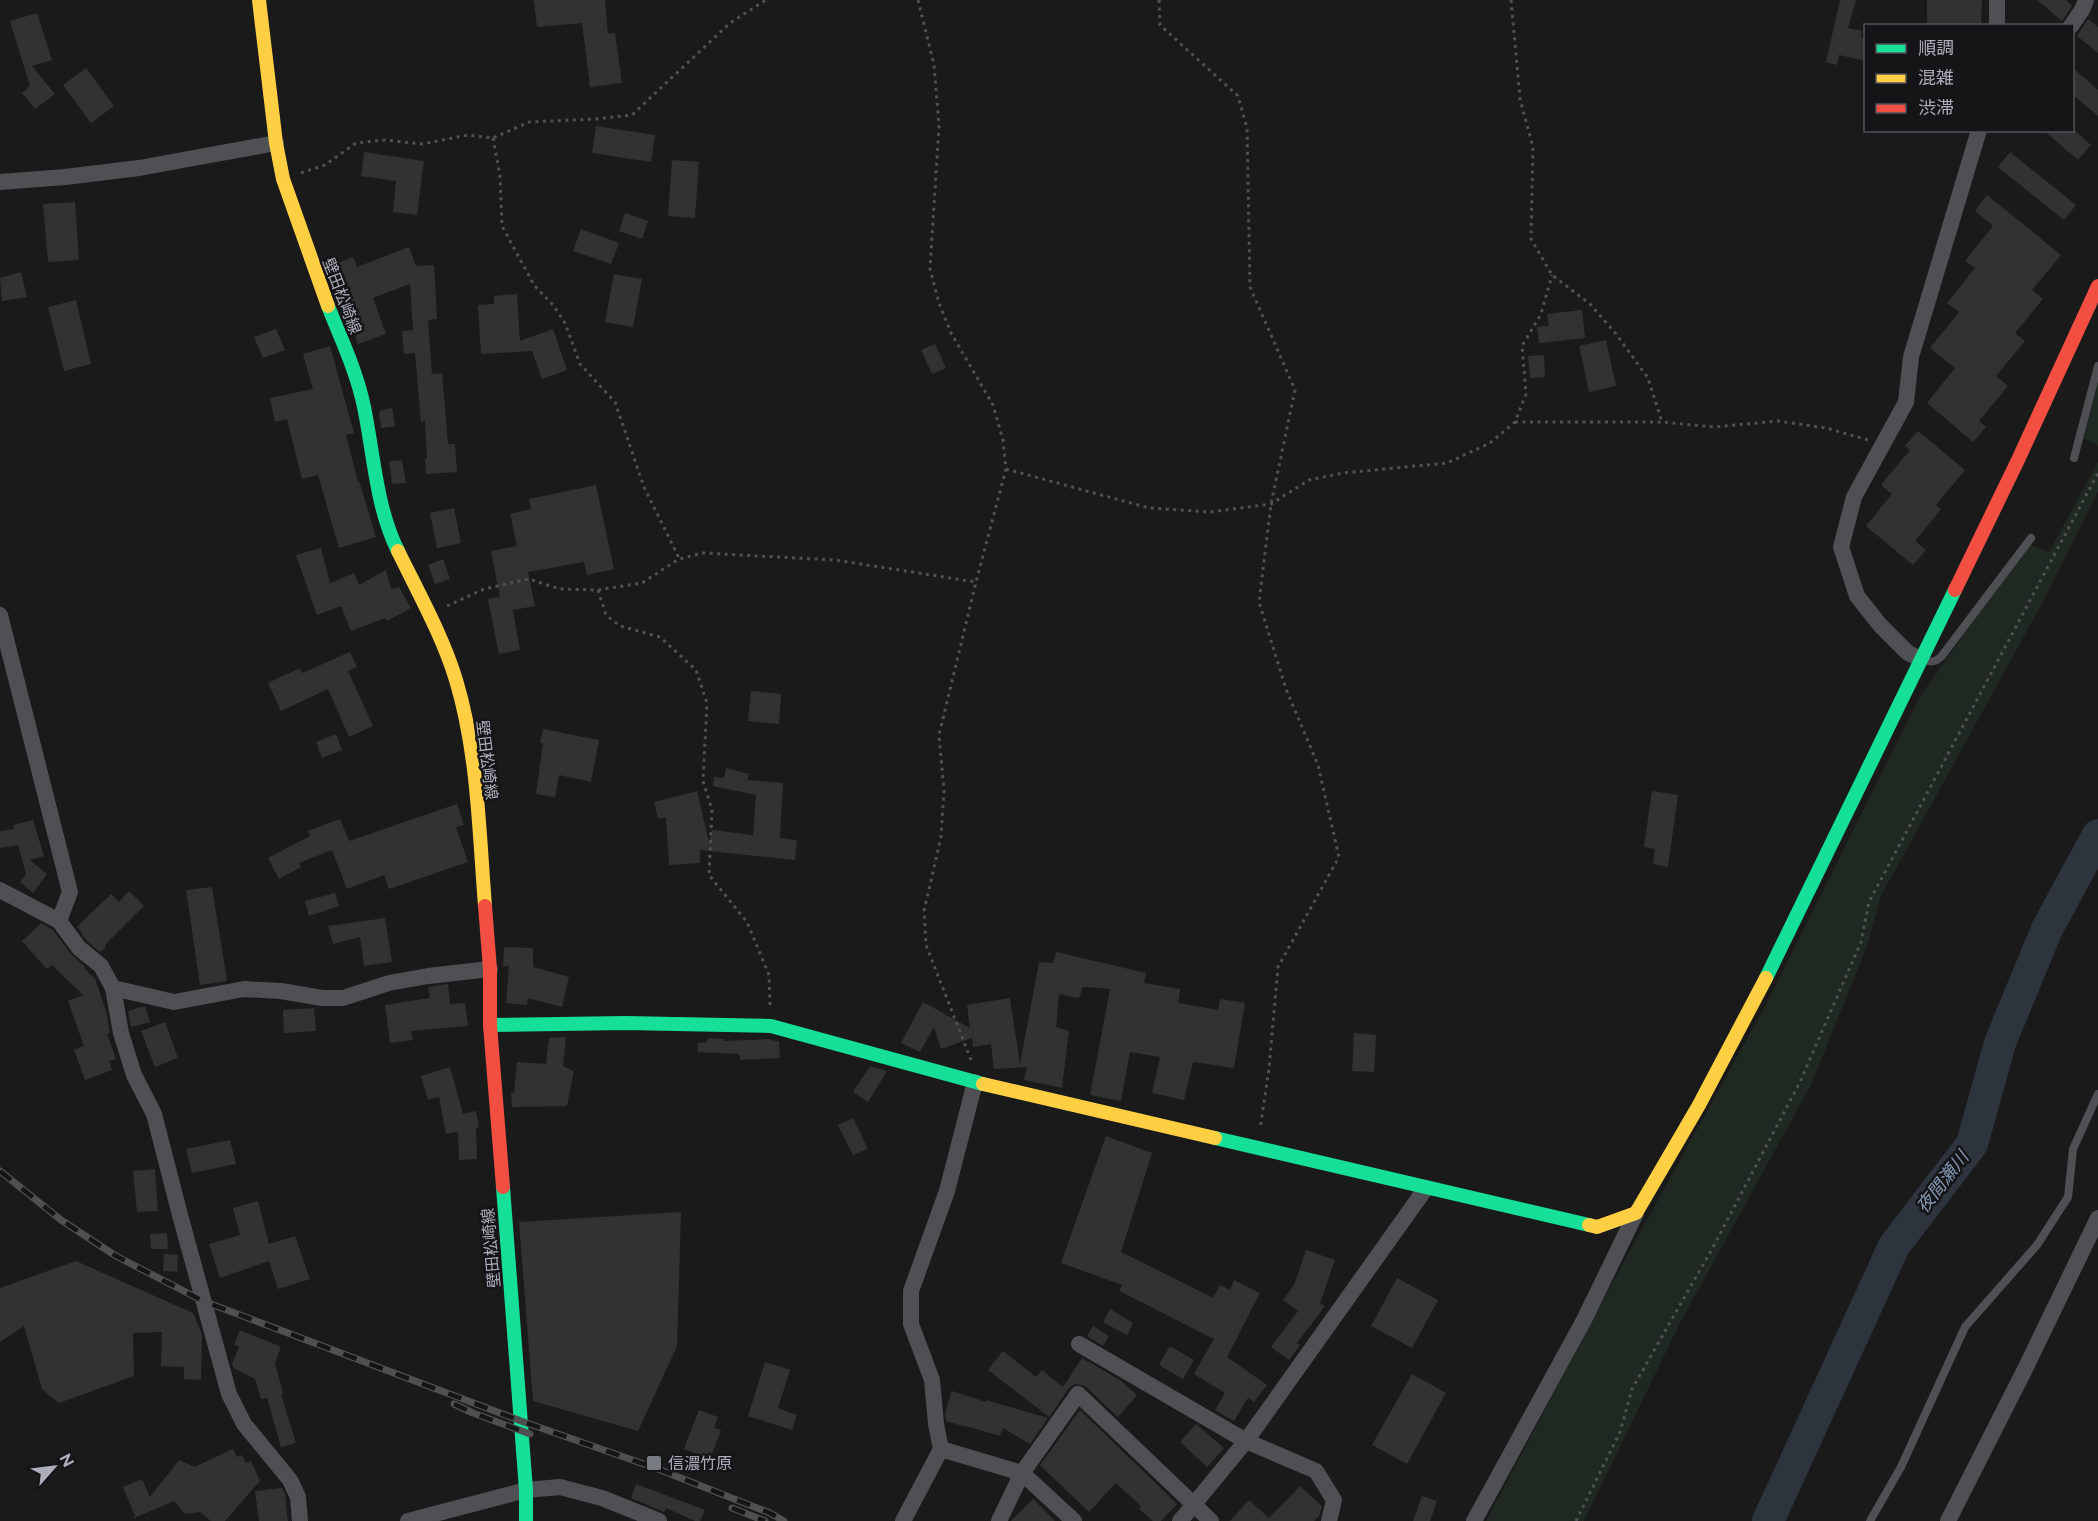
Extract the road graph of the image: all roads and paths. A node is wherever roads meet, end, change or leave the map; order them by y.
1 (260, 0) edge
2 (766, 0) edge
3 (918, 0) edge
4 (1159, 0) edge
5 (1511, 0) edge
6 (1996, 0) edge
7 (2086, 0) edge
8 (1997, 24) edge
9 (2072, 24) edge
10 (1978, 132) edge
11 (1992, 132) edge
12 (493, 138) junction
13 (276, 143) junction
14 (1971, 160) junction
15 (283, 179) junction
16 (0, 182) edge
17 (1552, 275) junction
18 (2098, 286) edge
19 (2098, 366) edge
20 (1515, 422) junction
21 (1662, 423) junction
22 (1884, 444) junction
23 (2074, 458) dead end
24 (1006, 469) junction
25 (2098, 473) edge
26 (1271, 504) junction
27 (2031, 538) dead end
28 (679, 559) junction
29 (976, 582) junction
30 (598, 590) junction
31 (429, 614) junction
32 (0, 615) edge
33 (1921, 659) junction
34 (0, 890) edge
35 (59, 921) junction
36 (490, 969) junction
37 (113, 988) junction
38 (490, 1024) junction
39 (771, 1026) junction
40 (975, 1082) junction
41 (2098, 1094) edge
42 (1257, 1149) junction
43 (1426, 1188) junction
44 (1636, 1213) junction
45 (2098, 1218) edge
46 (1079, 1344) dead end
47 (1246, 1441) junction
48 (941, 1449) junction
49 (1022, 1473) junction
50 (526, 1490) junction
51 (1195, 1505) junction
52 (300, 1521) edge
53 (408, 1521) edge
54 (526, 1521) edge
55 (659, 1521) edge
56 (903, 1521) edge
57 (999, 1521) edge
58 (1074, 1521) edge
59 (1180, 1521) edge
60 (1211, 1521) edge
61 (1329, 1521) edge
62 (1474, 1521) edge
63 (1576, 1521) edge
64 (1870, 1521) edge
65 (1948, 1521) edge

1 - 13 street, 壁田松崎線
2 - 12 path
3 - 24 path
4 - 26 path
5 - 17 path
6 - 8 street
7 - 9 street
10 - 14 street
11 - 14 street
12 - 15 path
12 - 28 path
13 - 15 street, 壁田松崎線
13 - 16 street
14 - 22 street
15 - 31 street, 壁田松崎線
17 - 20 path
17 - 21 path
18 - 33 street
19 - 23 lane
20 - 21 path
20 - 26 path
21 - 22 path
22 - 33 street
24 - 26 path
24 - 29 path
25 - 63 path
26 - 42 path
27 - 33 lane
28 - 29 path
28 - 30 path
29 - 40 path
30 - 31 path
30 - 39 path
31 - 36 street, 壁田松崎線
32 - 35 street
33 - 44 street
34 - 35 street
35 - 37 street
36 - 37 street
36 - 38 street, 壁田松崎線
37 - 52 street
38 - 39 street
38 - 50 street, 壁田松崎線
39 - 40 street
40 - 42 street
40 - 48 street
41 - 64 lane
42 - 43 street
43 - 44 street
43 - 47 street
44 - 62 street
45 - 65 street
46 - 47 street
47 - 51 street
47 - 61 street
48 - 49 street
48 - 56 street
49 - 51 street
49 - 57 street
49 - 58 street
50 - 53 street
50 - 54 street, 壁田松崎線
50 - 55 street
51 - 59 street
51 - 60 street

